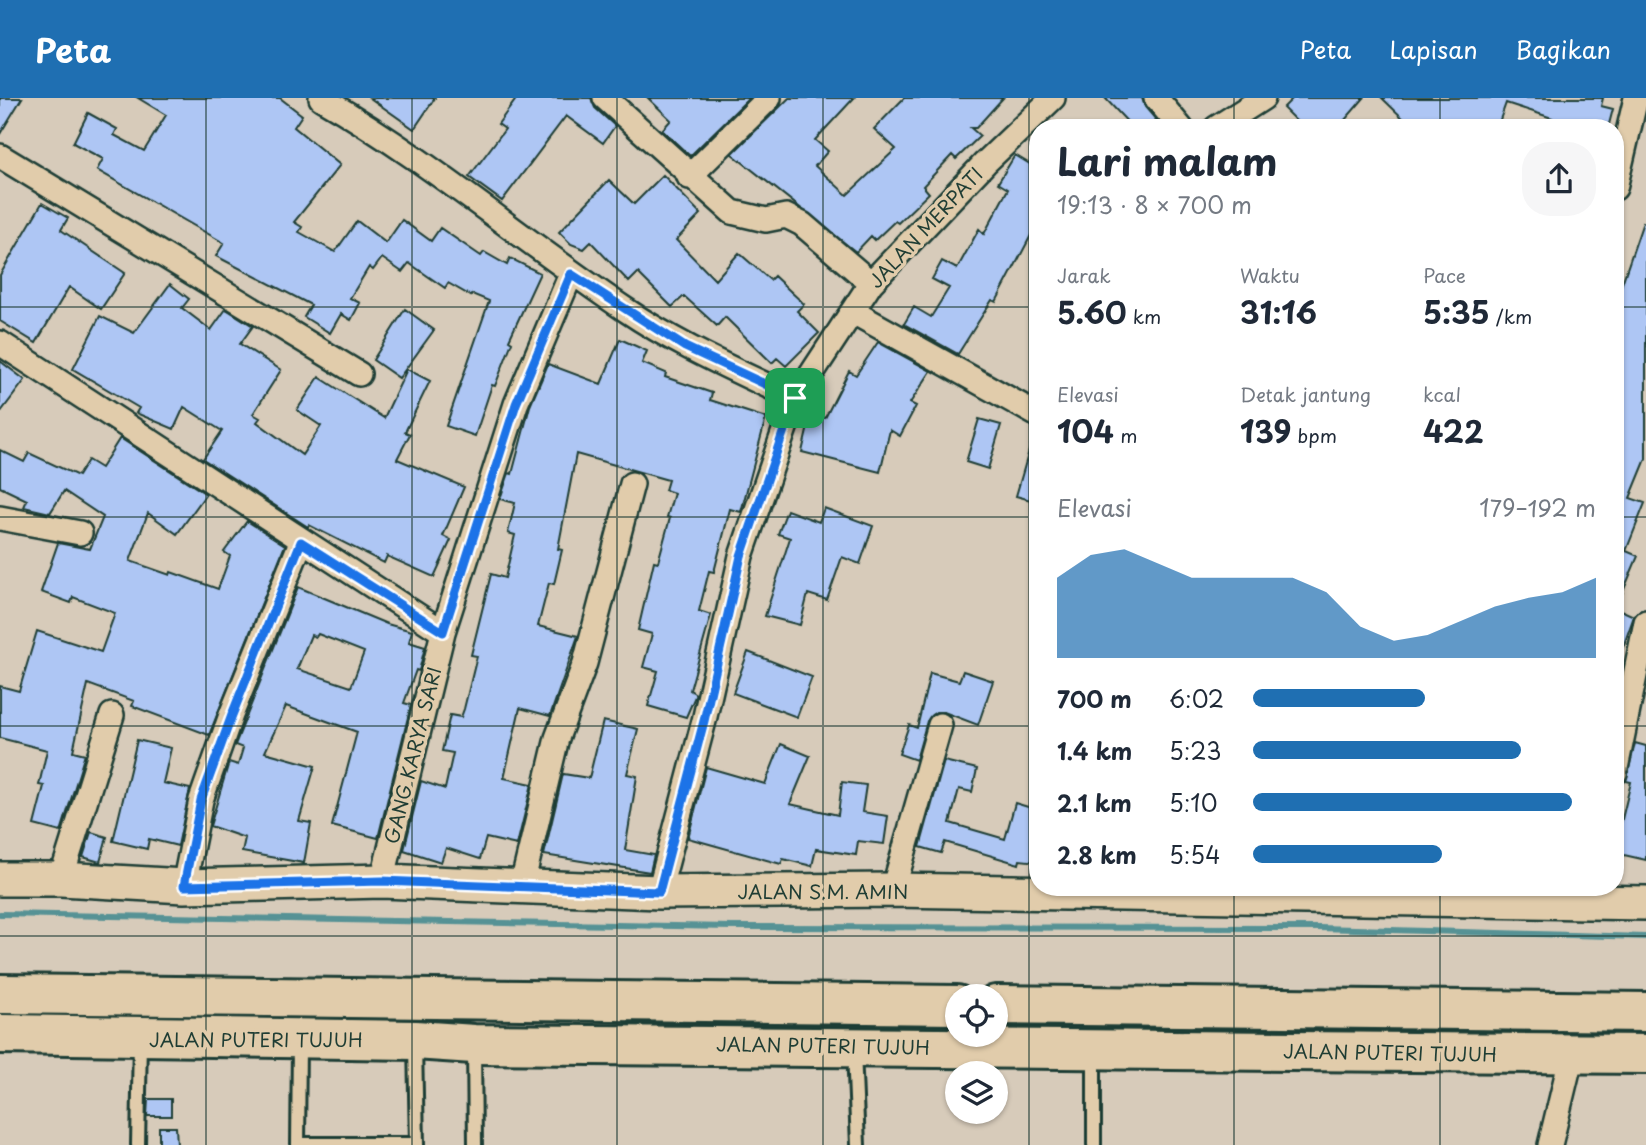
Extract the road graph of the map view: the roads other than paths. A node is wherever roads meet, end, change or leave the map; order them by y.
1 (321, 98) edge
2 (604, 98) edge
3 (769, 98) edge
4 (1053, 98) edge
5 (1156, 98) edge
6 (1263, 98) edge
7 (1638, 98) edge
8 (1646, 103) edge
9 (1031, 119) edge
10 (1174, 119) edge
11 (1230, 119) edge
12 (1029, 121) edge
13 (1624, 153) edge
14 (0, 156) edge
15 (689, 177) junction
16 (571, 274) junction
17 (870, 284) junction
18 (853, 312) junction
19 (0, 343) edge
20 (359, 374) dead end
21 (795, 398) junction
22 (1029, 410) edge
23 (632, 484) dead end
24 (0, 518) edge
25 (79, 533) dead end
26 (301, 542) junction
27 (1646, 622) edge
28 (443, 632) junction
29 (112, 715) dead end
30 (940, 725) dead end
31 (1624, 729) edge
32 (0, 879) edge
33 (61, 879) junction
34 (382, 881) junction
35 (522, 885) junction
36 (184, 886) junction
37 (893, 890) junction
38 (1029, 891) edge
39 (659, 892) junction
40 (1597, 896) edge
41 (1646, 903) edge
42 (0, 994) edge
43 (579, 1000) junction
44 (945, 1005) edge
45 (1008, 1005) edge
46 (1646, 1012) edge
47 (0, 1034) edge
48 (140, 1038) junction
49 (299, 1039) junction
50 (415, 1040) junction
51 (578, 1042) junction
52 (474, 1044) junction
53 (854, 1046) junction
54 (1094, 1048) junction
55 (1572, 1054) junction
56 (1646, 1054) edge
57 (417, 1144) edge
58 (138, 1145) edge
59 (298, 1145) edge
60 (475, 1145) edge
61 (858, 1145) edge
62 (1094, 1145) edge
63 (1550, 1145) edge

1 - 16 street
2 - 15 street
3 - 15 street
4 - 9 street, JALAN MERPATI
5 - 10 street
6 - 11 street
7 - 8 street
7 - 13 street
12 - 17 street, JALAN MERPATI
14 - 20 street
15 - 17 street
16 - 21 street
16 - 28 street, GANG KARYA SARI
17 - 18 street, JALAN MERPATI
18 - 21 street, JALAN MERPATI
18 - 22 street
19 - 26 street
21 - 39 street, JALAN MERPATI
23 - 35 street
24 - 25 street
26 - 28 street
26 - 36 street
27 - 31 street
28 - 34 street, GANG KARYA SARI
29 - 33 street
30 - 37 street
32 - 33 street, JALAN S.M. AMIN
33 - 36 street, JALAN S.M. AMIN
34 - 35 street, JALAN S.M. AMIN
34 - 36 street, JALAN S.M. AMIN
35 - 39 street, JALAN S.M. AMIN
37 - 38 street, JALAN S.M. AMIN
37 - 39 street, JALAN S.M. AMIN
40 - 41 street, JALAN S.M. AMIN
42 - 43 highway
43 - 44 highway
43 - 51 highway
45 - 46 highway
47 - 48 highway, JALAN PUTERI TUJUH
48 - 49 highway, JALAN PUTERI TUJUH
48 - 58 lane
49 - 50 highway, JALAN PUTERI TUJUH
49 - 59 lane
50 - 52 highway, JALAN PUTERI TUJUH
50 - 57 lane
51 - 52 highway, JALAN PUTERI TUJUH
51 - 53 highway, JALAN PUTERI TUJUH
52 - 60 lane
53 - 54 highway, JALAN PUTERI TUJUH
53 - 61 lane
54 - 55 highway, JALAN PUTERI TUJUH
54 - 62 lane
55 - 56 highway, JALAN PUTERI TUJUH
55 - 63 street
57 - 59 lane

